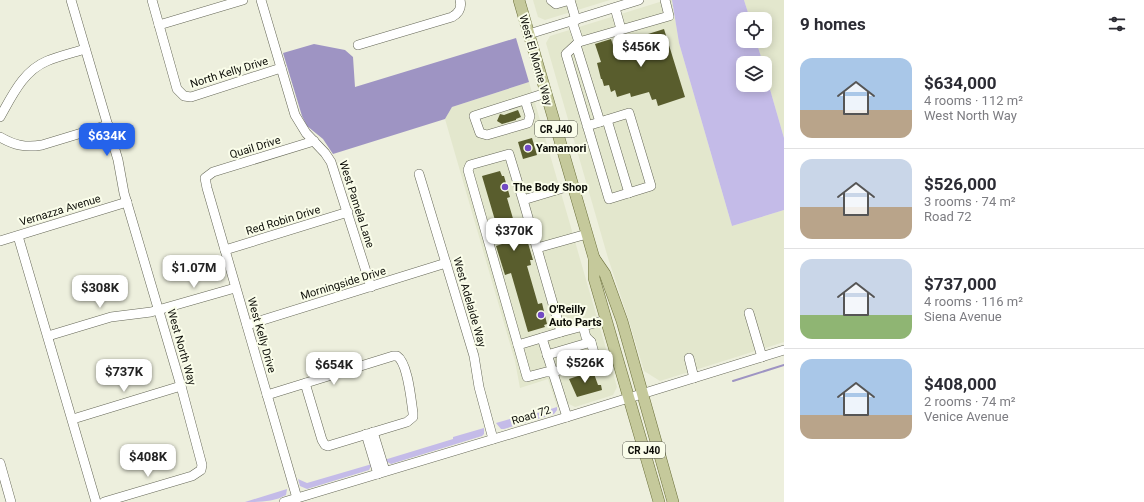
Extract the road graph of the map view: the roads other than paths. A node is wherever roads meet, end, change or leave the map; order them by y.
1 (71, 0) edge
2 (152, 0) edge
3 (243, 0) edge
4 (261, 0) edge
5 (460, 0) edge
6 (519, 0) edge
7 (550, 0) edge
8 (570, 0) edge
9 (639, 0) edge
10 (665, 0) edge
11 (615, 8) junction
12 (574, 20) junction
13 (159, 25) junction
14 (621, 29) junction
15 (529, 34) junction
16 (577, 43) junction
17 (358, 45) dead end
18 (85, 50) junction
19 (281, 68) junction
20 (546, 93) junction
21 (525, 100) junction
22 (0, 117) edge
23 (603, 121) junction
24 (108, 125) junction
25 (587, 126) junction
26 (0, 137) edge
27 (314, 141) junction
28 (419, 174) dead end
29 (206, 178) joint
30 (573, 185) junction
31 (629, 193) junction
32 (523, 200) junction
33 (127, 202) junction
34 (348, 212) junction
35 (587, 234) junction
36 (18, 236) junction
37 (0, 242) edge
38 (537, 248) junction
39 (225, 250) junction
40 (594, 258) junction
41 (446, 263) junction
42 (371, 287) junction
43 (235, 288) junction
44 (159, 310) junction
45 (749, 313) dead end
46 (606, 320) junction
47 (247, 325) junction
48 (583, 326) junction
49 (561, 332) junction
50 (48, 336) junction
51 (542, 338) junction
52 (591, 342) junction
53 (518, 345) junction
54 (784, 350) edge
55 (547, 355) junction
56 (762, 357) junction
57 (689, 358) dead end
58 (553, 372) junction
59 (694, 378) junction
60 (305, 384) junction
61 (181, 386) junction
62 (643, 394) junction
63 (267, 395) junction
64 (629, 398) junction
65 (566, 417) junction
66 (73, 419) junction
67 (369, 433) junction
68 (494, 439) junction
69 (0, 463) edge
70 (382, 473) junction
71 (297, 498) junction
72 (11, 502) edge
73 (96, 502) edge
74 (104, 502) edge
75 (284, 502) edge
76 (659, 502) edge
77 (674, 502) edge

1 - 18 street, West North Way
2 - 13 street
3 - 13 street
4 - 19 street, West Pamela Lane
5 - 17 street
6 - 15 main road, West El Monte Way / CR J40
7 - 8 street
8 - 12 street
9 - 11 street
10 - 14 street
11 - 12 street
11 - 14 street
12 - 15 street
12 - 16 street
13 - 19 street, North Kelly Drive
14 - 16 street
15 - 20 main road, West El Monte Way / CR J40
16 - 23 street
16 - 25 street
18 - 22 street
18 - 24 street, West North Way
19 - 27 street, West Pamela Lane
20 - 21 street
20 - 30 main road, West El Monte Way / CR J40
21 - 21 street
23 - 25 street
23 - 31 street
23 - 31 street
24 - 26 street
24 - 33 street, West North Way
25 - 31 street
27 - 29 street, Quail Drive
27 - 34 street, West Pamela Lane
28 - 41 street, West Adelaide Way
29 - 39 street, West Kelly Drive
30 - 32 street
30 - 35 main road, West El Monte Way / CR J40
32 - 38 street
32 - 53 street
33 - 36 street, Vernazza Avenue
33 - 44 street, West North Way
34 - 39 street, Red Robin Drive
34 - 42 street, West Pamela Lane
35 - 38 street
35 - 40 main road, West El Monte Way / CR J40
36 - 37 street, Vernazza Avenue
36 - 50 street
38 - 49 street
39 - 43 street, West Kelly Drive
40 - 46 main road, West El Monte Way / CR J40
40 - 62 main road, West El Monte Way / CR J40
41 - 42 street, Morningside Drive
41 - 68 street, West Adelaide Way
42 - 47 street, Morningside Drive
43 - 44 street
43 - 47 street, West Kelly Drive
44 - 50 street
44 - 61 street, West North Way
45 - 56 street
46 - 48 street
46 - 64 main road, West El Monte Way / CR J40
47 - 63 street, West Kelly Drive
48 - 49 street
48 - 52 street
49 - 51 street
50 - 66 street
51 - 53 street
51 - 55 street
52 - 55 street
52 - 58 street
53 - 58 street
54 - 56 street, Road 72
55 - 58 street
56 - 59 street, Road 72
57 - 59 street
58 - 65 street
59 - 62 street, Road 72
60 - 63 street
60 - 67 street
60 - 67 street
61 - 66 street
61 - 74 street, West North Way
62 - 64 street, Road 72
62 - 77 main road, CR J40
63 - 71 street, West Kelly Drive
64 - 65 street, Road 72
64 - 76 main road, CR J40
65 - 68 street, Road 72
66 - 73 street
67 - 70 street
68 - 70 street, Road 72
69 - 72 street
70 - 71 street, Road 72
71 - 75 street, Road 72

